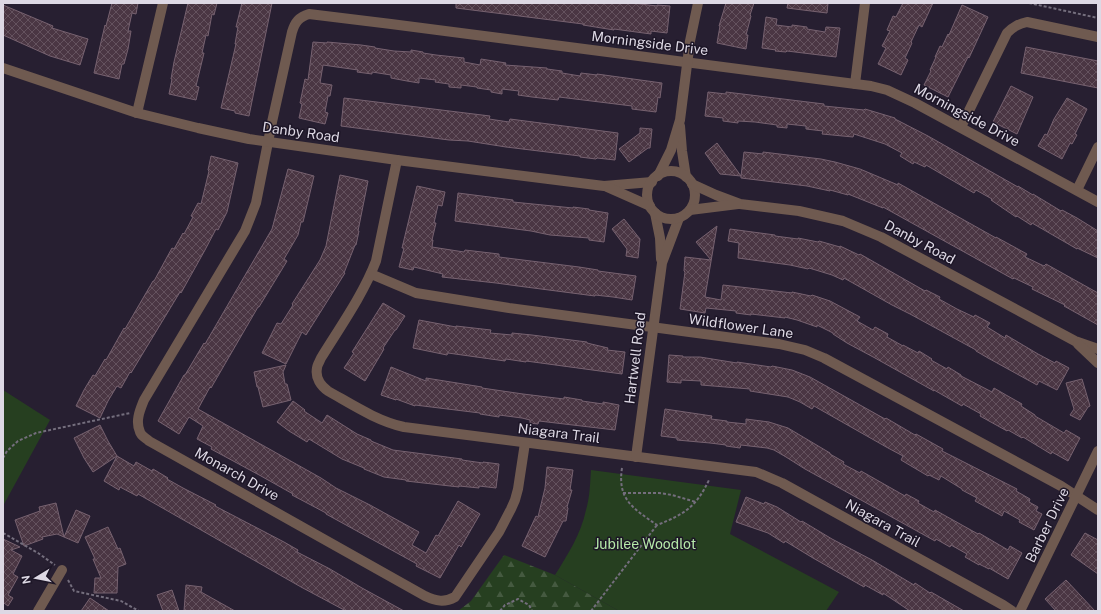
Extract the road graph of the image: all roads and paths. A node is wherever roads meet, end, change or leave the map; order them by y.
1 (163, 3) edge
2 (698, 3) edge
3 (865, 3) edge
4 (1030, 3) edge
5 (1098, 18) edge
6 (1098, 37) edge
7 (688, 62) junction
8 (3, 68) edge
9 (855, 84) junction
10 (137, 113) junction
11 (680, 120) junction
12 (961, 127) junction
13 (268, 142) junction
14 (1098, 147) edge
15 (397, 160) junction
16 (654, 179) junction
17 (689, 181) junction
18 (604, 186) junction
19 (1077, 190) junction
20 (1098, 202) edge
21 (740, 204) junction
22 (652, 210) junction
23 (690, 210) junction
24 (679, 218) junction
25 (662, 263) junction
26 (371, 274) junction
27 (653, 327) junction
28 (1075, 341) junction
29 (1098, 349) edge
30 (1098, 363) edge
31 (139, 411) junction
32 (525, 443) junction
33 (1098, 451) edge
34 (636, 457) junction
35 (3, 458) edge
36 (622, 468) dead end
37 (709, 480) dead end
38 (623, 493) junction
39 (1077, 496) junction
40 (696, 502) junction
41 (1098, 510) edge
42 (657, 525) junction
43 (3, 533) edge
44 (62, 570) junction
45 (38, 611) edge
46 (139, 611) edge
47 (500, 611) edge
48 (532, 611) edge
49 (591, 611) edge
50 (1012, 611) edge
51 (1020, 611) edge

1 - 10 street
2 - 7 street
3 - 9 street
4 - 5 path
6 - 12 street
7 - 9 street, Morningside Drive
7 - 11 street
7 - 13 street, Morningside Drive
8 - 10 street, Danby Road
9 - 12 street, Morningside Drive
10 - 13 street, Danby Road
11 - 16 street
11 - 17 street
12 - 19 street, Morningside Drive
13 - 15 street, Danby Road
13 - 31 street, Monarch Drive
14 - 19 street
15 - 18 street, Danby Road
15 - 26 street, Niagara Trail
16 - 17 street
16 - 18 street, Danby Road
16 - 22 street
17 - 21 street, Danby Road
17 - 23 street
18 - 22 street, Danby Road
19 - 20 street, Morningside Drive
21 - 23 street, Danby Road
21 - 28 street, Danby Road
22 - 24 street
22 - 25 street, Hartwell Road
23 - 24 street
24 - 25 street, Hartwell Road
25 - 27 street, Hartwell Road
26 - 27 street, Wildflower Lane
26 - 32 street, Niagara Trail
27 - 34 street, Hartwell Road
27 - 39 street, Wildflower Lane
28 - 29 street, Danby Road
28 - 30 street, Danby Road
31 - 32 street, Monarch Drive
31 - 35 path
32 - 34 street, Niagara Trail
33 - 39 street, Barber Drive
34 - 50 street, Niagara Trail
36 - 38 path
37 - 40 path
38 - 40 path
38 - 42 path
39 - 41 street, Wildflower Lane
39 - 51 street, Barber Drive
40 - 42 path
42 - 49 path
43 - 44 path
44 - 45 street
44 - 46 path
47 - 48 path

